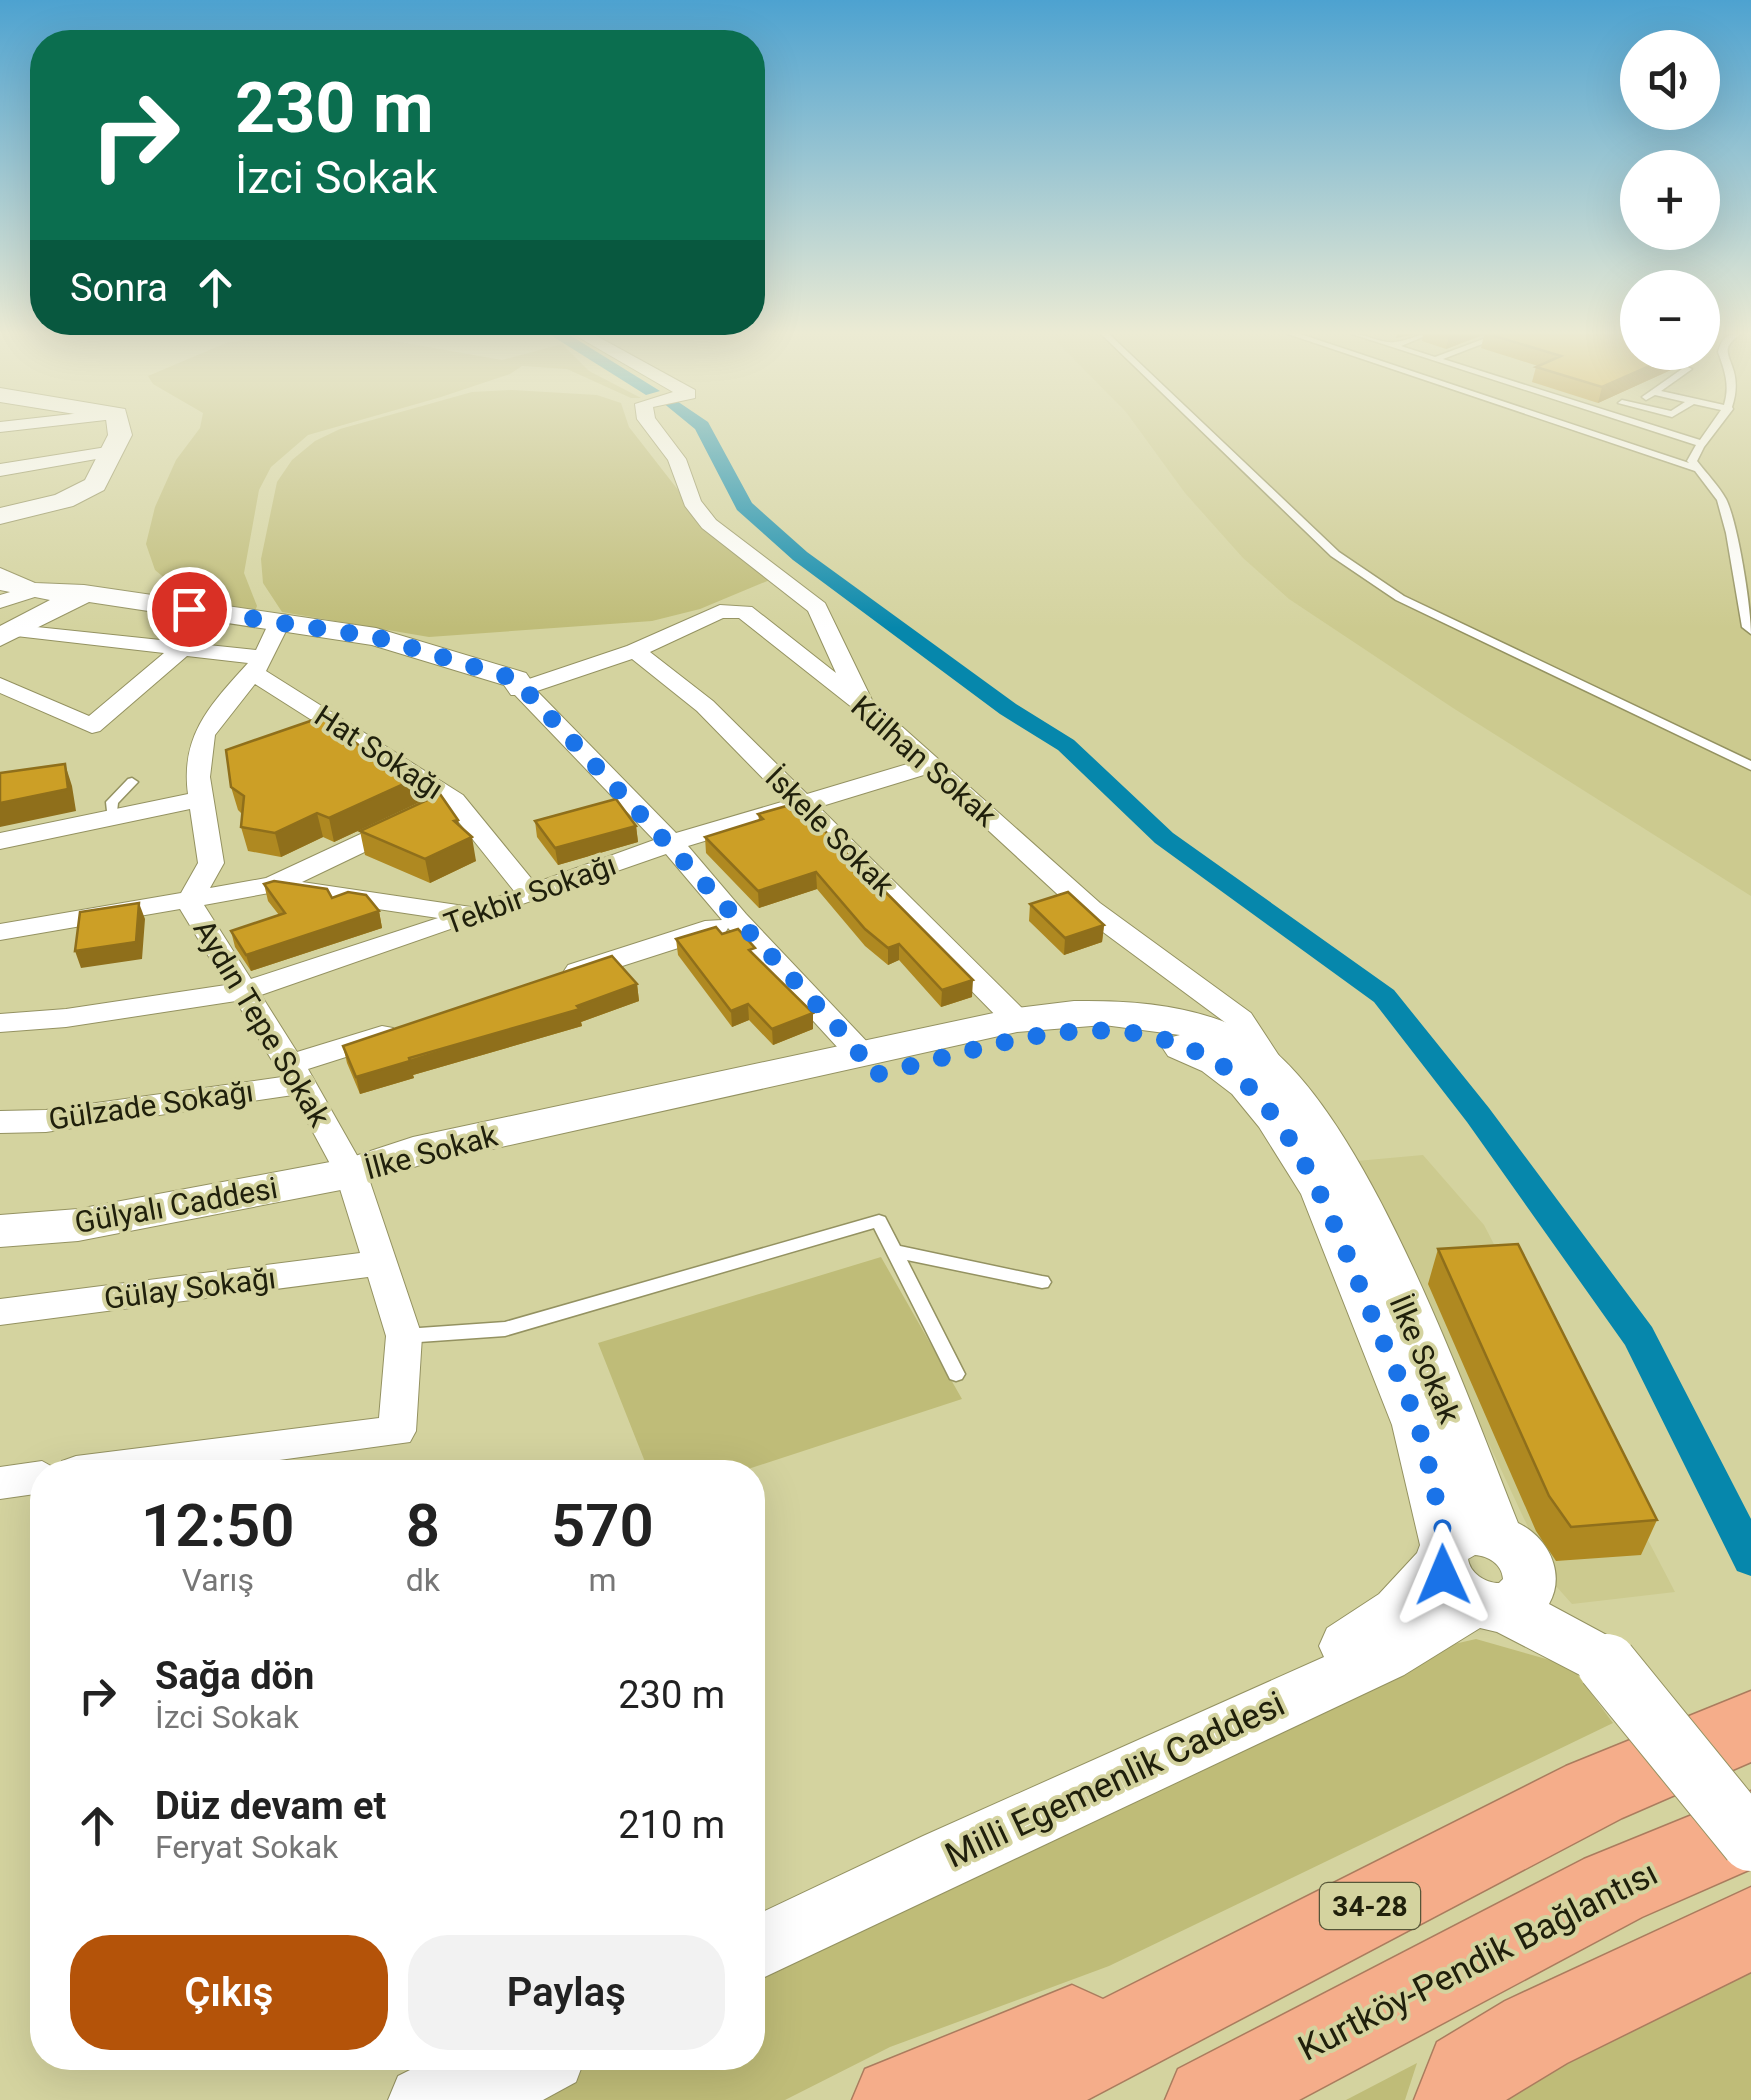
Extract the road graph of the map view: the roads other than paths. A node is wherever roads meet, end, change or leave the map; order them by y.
1 (120, 432) edge
2 (656, 432) edge
3 (1208, 432) edge
4 (1586, 432) edge
5 (1664, 432) edge
6 (1715, 432) edge
7 (1702, 444) junction
8 (113, 451) junction
9 (1697, 469) junction
10 (0, 470) edge
11 (0, 516) edge
12 (0, 576) edge
13 (34, 590) junction
14 (84, 593) junction
15 (0, 602) edge
16 (280, 621) junction
17 (1751, 631) edge
18 (8, 632) edge
19 (183, 648) junction
20 (635, 652) junction
21 (258, 665) junction
22 (0, 685) edge
23 (522, 688) junction
24 (862, 705) junction
25 (931, 765) junction
26 (1751, 766) edge
27 (132, 782) dead end
28 (202, 800) junction
29 (454, 800) junction
30 (800, 801) junction
31 (112, 817) junction
32 (0, 841) edge
33 (670, 843) junction
34 (273, 885) junction
35 (530, 894) junction
36 (189, 902) junction
37 (473, 915) junction
38 (736, 920) junction
39 (0, 932) edge
40 (550, 980) edge
41 (245, 991) junction
42 (1017, 1020) junction
43 (0, 1023) edge
44 (402, 1029) edge
45 (867, 1065) junction
46 (1274, 1072) junction
47 (296, 1075) junction
48 (0, 1122) edge
49 (351, 1174) junction
50 (0, 1231) edge
51 (894, 1251) junction
52 (381, 1263) junction
53 (1042, 1282) dead end
54 (0, 1312) edge
55 (404, 1336) junction
56 (956, 1374) dead end
57 (170, 1460) edge
58 (30, 1478) edge
59 (0, 1482) edge
60 (1482, 1573) junction
61 (1751, 1726) edge
62 (1751, 1830) edge
63 (1751, 1841) edge
64 (765, 1919) edge
65 (1751, 1928) edge
66 (1316, 1934) junction
67 (765, 1944) edge
68 (478, 2070) edge
69 (531, 2070) edge
70 (422, 2100) edge
71 (477, 2100) edge
72 (896, 2100) edge
73 (996, 2100) edge
74 (1209, 2100) edge
75 (1458, 2100) edge

1 - 8 street
2 - 24 street
3 - 26 lane
4 - 9 lane
5 - 7 lane
6 - 7 lane
7 - 9 lane
8 - 10 street
8 - 11 street
9 - 17 lane
12 - 13 street
13 - 14 street
13 - 15 street
14 - 16 street
14 - 18 street
16 - 21 street
16 - 23 street
18 - 19 street
19 - 21 street
19 - 22 street
20 - 23 street, Külhan Sokak
20 - 24 street, Külhan Sokak
20 - 30 street, İskele Sokak
21 - 28 street
21 - 29 street, Hat Sokağı
23 - 33 street
24 - 25 street, Külhan Sokak
25 - 30 street, Tekbir Sokağı
25 - 46 street, Külhan Sokak
27 - 31 lane
28 - 31 street
28 - 36 street
29 - 34 street
29 - 35 street, Hat Sokağı
30 - 33 street, Tekbir Sokağı
30 - 42 street, İskele Sokak
31 - 32 street
33 - 35 street, Tekbir Sokağı
33 - 38 street
34 - 36 street
34 - 37 street
35 - 37 street, Tekbir Sokağı
36 - 39 street
36 - 41 street, Aydın Tepe Sokak
37 - 41 street, Tekbir Sokağı
38 - 40 street
38 - 45 street
41 - 43 street, Tekbir Sokağı
41 - 47 street, Aydın Tepe Sokak
42 - 45 street, İlke Sokak
42 - 46 street, İlke Sokak
44 - 47 street, Gülzade Sokağı
45 - 49 street, İlke Sokak
45 - 60 street, İlke Sokak
46 - 60 street, İlke Sokak
47 - 48 street, Gülzade Sokağı
47 - 49 street, Aydın Tepe Sokak
49 - 50 street, Gülyalı Caddesi
49 - 52 street, Aydın Tepe Sokak
51 - 53 lane
51 - 55 lane
51 - 56 lane
52 - 54 street, Gülay Sokağı
52 - 55 street, Aydın Tepe Sokak
55 - 57 street, Aydın Tepe Sokak
58 - 59 street
60 - 63 street, bridge
60 - 64 street, Milli Egemenlik Caddesi
60 - 67 street, Milli Egemenlik Caddesi
61 - 66 highway, 34-28
62 - 74 highway, Kurtköy-Pendik Bağlantısı
65 - 75 highway
66 - 72 highway
66 - 73 highway, 34-28
68 - 70 street
69 - 71 street

